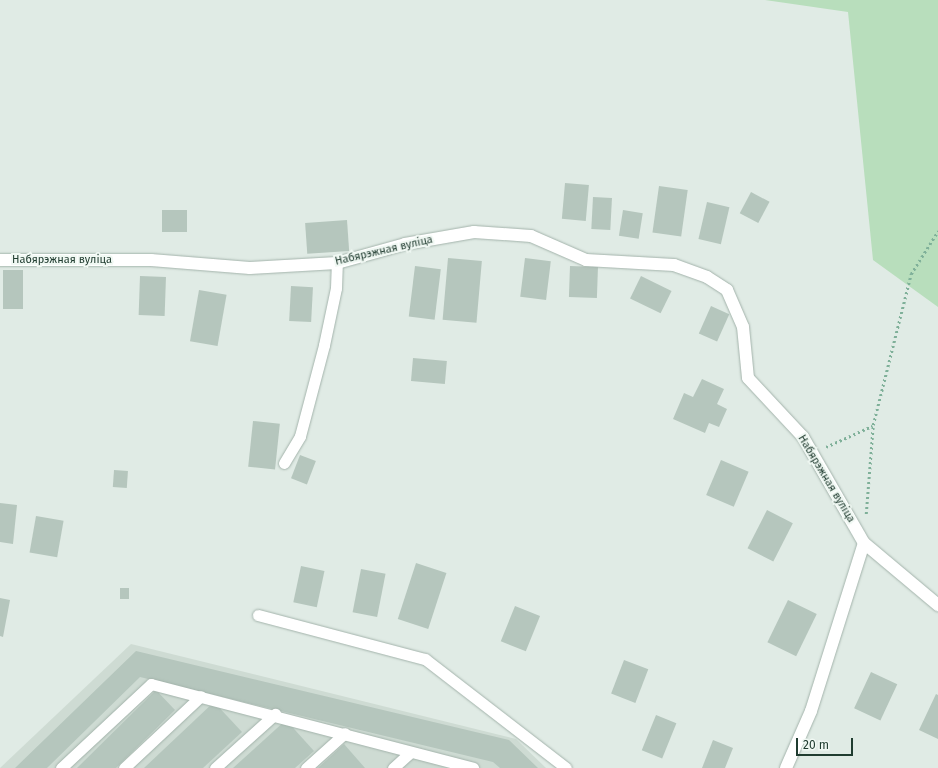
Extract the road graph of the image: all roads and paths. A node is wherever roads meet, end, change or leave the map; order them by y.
1 (938, 231) edge
2 (0, 260) edge
3 (337, 263) junction
4 (873, 425) junction
5 (812, 454) junction
6 (284, 463) dead end
7 (864, 543) junction
8 (938, 605) edge
9 (258, 615) dead end
10 (201, 696) junction
11 (275, 714) junction
12 (345, 733) junction
13 (411, 752) junction
14 (60, 768) edge
15 (124, 768) edge
16 (215, 768) edge
17 (306, 768) edge
18 (393, 768) edge
19 (473, 768) edge
20 (566, 768) edge
21 (786, 768) edge

1 - 4 path
2 - 3 street, Набярэжная вуліца
3 - 5 street, Набярэжная вуліца
3 - 6 lane
4 - 5 path
4 - 7 path
5 - 7 street, Набярэжная вуліца
7 - 8 street, Набярэжная вуліца
7 - 21 street
9 - 20 lane
10 - 11 lane
10 - 14 lane
10 - 15 lane
11 - 12 lane
11 - 16 lane
12 - 13 lane
12 - 17 lane
13 - 18 lane
13 - 19 lane

